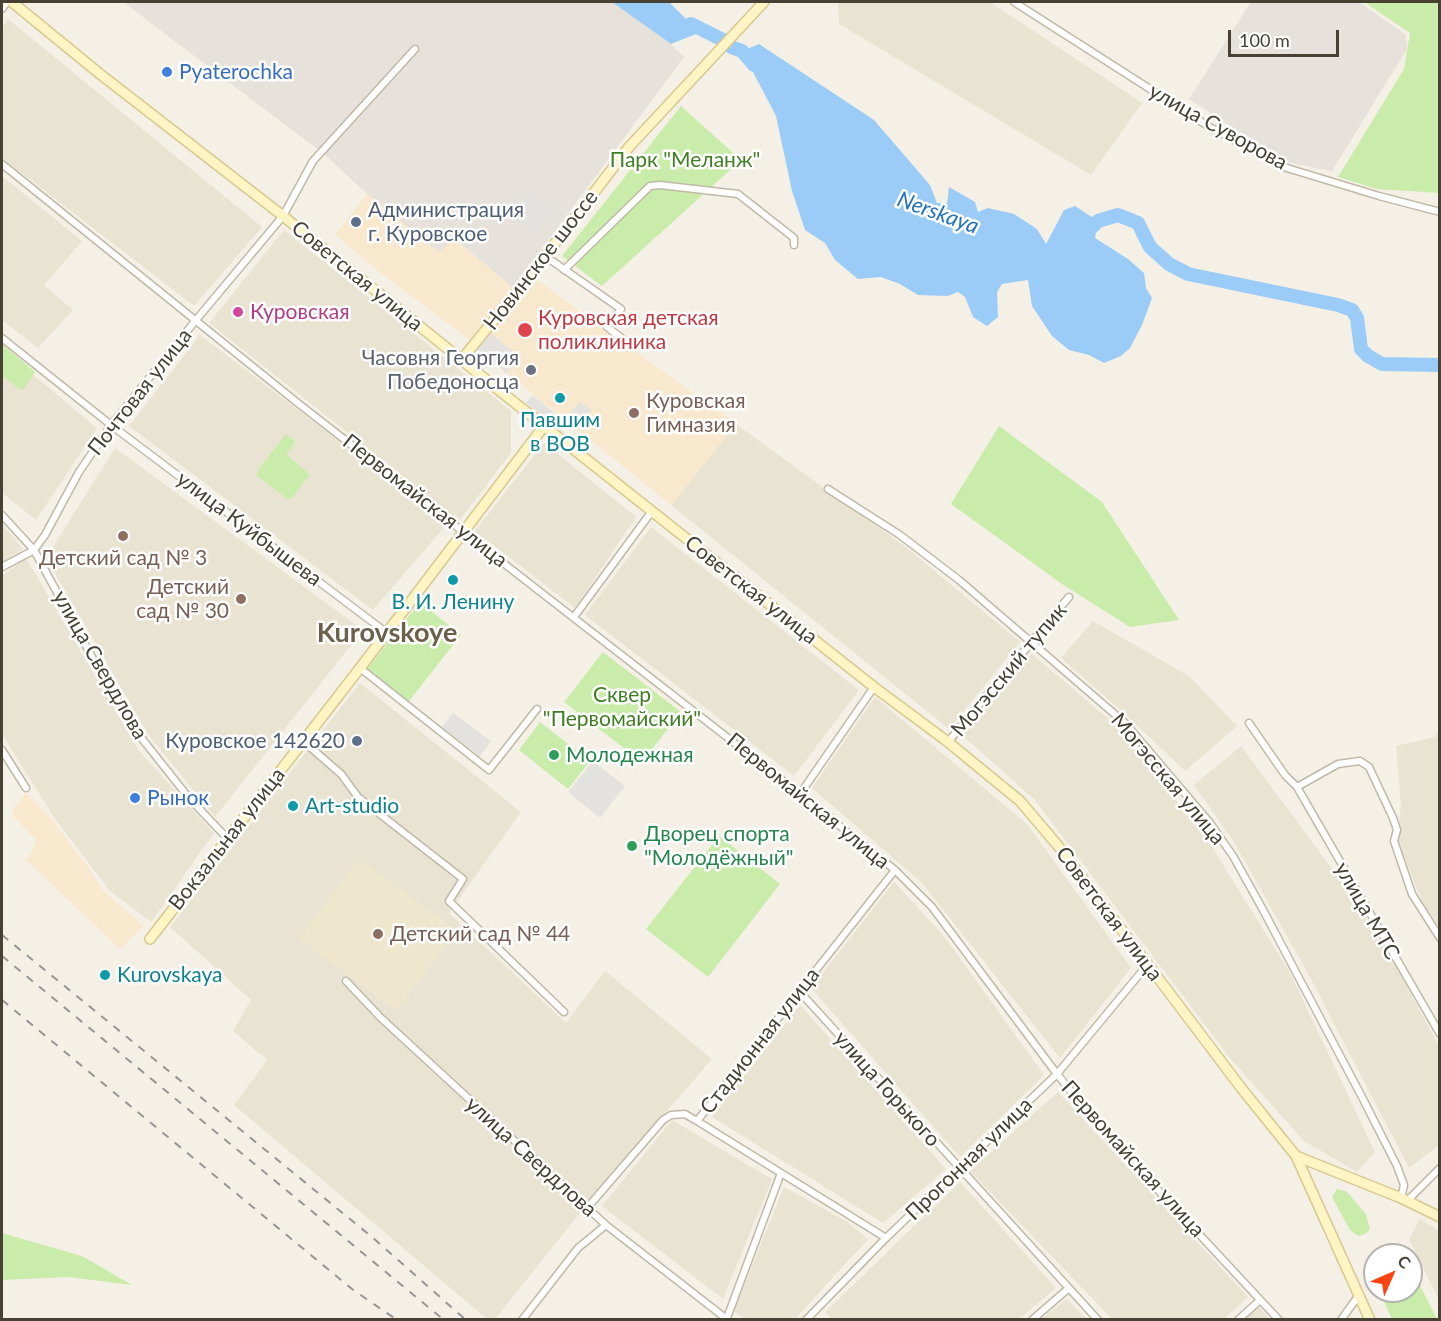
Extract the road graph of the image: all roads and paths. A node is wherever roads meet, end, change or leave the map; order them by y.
1 (7, 2) edge
2 (12, 2) edge
3 (764, 2) edge
4 (1014, 2) edge
5 (2, 9) edge
6 (415, 49) dead end
7 (2, 164) edge
8 (1440, 212) edge
9 (283, 216) junction
10 (794, 245) dead end
11 (545, 256) junction
12 (564, 270) junction
13 (196, 320) junction
14 (2, 338) edge
15 (624, 340) dead end
16 (462, 359) junction
17 (111, 425) junction
18 (544, 426) junction
19 (828, 489) dead end
20 (652, 511) junction
21 (2, 515) edge
22 (463, 530) junction
23 (34, 550) junction
24 (2, 567) edge
25 (1069, 597) dead end
26 (574, 617) junction
27 (387, 633) junction
28 (1032, 643) junction
29 (360, 668) junction
30 (874, 687) junction
31 (537, 709) dead end
32 (1249, 723) dead end
33 (303, 741) junction
34 (948, 742) junction
35 (2, 750) edge
36 (1297, 787) junction
37 (26, 788) dead end
38 (800, 794) junction
39 (227, 838) junction
40 (895, 870) junction
41 (1440, 938) edge
42 (150, 939) dead end
43 (1148, 964) junction
44 (346, 981) dead end
45 (799, 991) junction
46 (564, 1012) dead end
47 (1440, 1034) edge
48 (1057, 1074) junction
49 (697, 1121) junction
50 (1296, 1156) junction
51 (1440, 1168) edge
52 (960, 1169) junction
53 (781, 1173) junction
54 (1404, 1199) junction
55 (588, 1207) junction
56 (1440, 1217) edge
57 (606, 1225) junction
58 (886, 1238) junction
59 (1069, 1288) junction
60 (1359, 1295) junction
61 (1260, 1299) junction
62 (727, 1319) edge
63 (522, 1320) edge
64 (806, 1320) edge
65 (1032, 1320) edge
66 (1098, 1320) edge
67 (1238, 1320) edge
68 (1279, 1320) edge
69 (1341, 1320) edge
70 (1370, 1320) edge

1 - 5 street
2 - 9 street, Советская улица
3 - 11 street, Новинское шоссе
4 - 8 street, улица Суворова
6 - 9 street, Почтовая улица
7 - 13 street, Первомайская улица
9 - 13 street, Почтовая улица
9 - 16 street, Советская улица
10 - 12 street
11 - 12 street
11 - 16 street, Новинское шоссе
12 - 15 street
13 - 17 street, Почтовая улица
13 - 22 street, Первомайская улица
14 - 17 street, улица Куйбышева
16 - 18 street, Советская улица
17 - 23 street, Почтовая улица
17 - 27 street, улица Куйбышева
18 - 20 street, Советская улица
18 - 22 street, Вокзальная улица
19 - 28 street, Могэсская улица
20 - 26 street
20 - 30 street, Советская улица
21 - 23 street, улица Свердлова
22 - 26 street, Первомайская улица
22 - 27 street, Вокзальная улица
23 - 24 street, Почтовая улица
23 - 39 street, улица Свердлова
25 - 28 street, Могэсский тупик
26 - 38 street, Первомайская улица
27 - 29 street, Вокзальная улица
28 - 34 street, Могэсский тупик
28 - 54 street, Могэсская улица
29 - 31 street
29 - 33 street, Вокзальная улица
30 - 34 street, Советская улица
30 - 38 street
32 - 36 street, улица МТС
33 - 39 street, Вокзальная улица
33 - 46 street
34 - 43 street, Советская улица
35 - 37 street
36 - 41 street
36 - 47 street, улица МТС
38 - 40 street, Первомайская улица
39 - 42 street, Вокзальная улица
40 - 45 street, Стадионная улица
40 - 48 street, Первомайская улица
43 - 48 street, Прогонная улица
43 - 50 street, Советская улица
44 - 55 street, улица Свердлова
45 - 49 street, Стадионная улица
45 - 52 street, улица Горького
48 - 52 street, Прогонная улица
48 - 61 street, Первомайская улица
49 - 53 street
49 - 55 street, Стадионная улица
50 - 54 street
50 - 60 street, Советская улица
51 - 54 street
52 - 58 street, Прогонная улица
52 - 59 street, улица Горького
53 - 58 street
53 - 62 street
54 - 56 street
55 - 57 street, улица Свердлова
57 - 62 street, улица Свердлова
57 - 63 street
58 - 64 street, Прогонная улица
59 - 65 street
59 - 66 street, улица Горького
60 - 69 street
60 - 70 street, Советская улица
61 - 67 street
61 - 68 street, Первомайская улица

